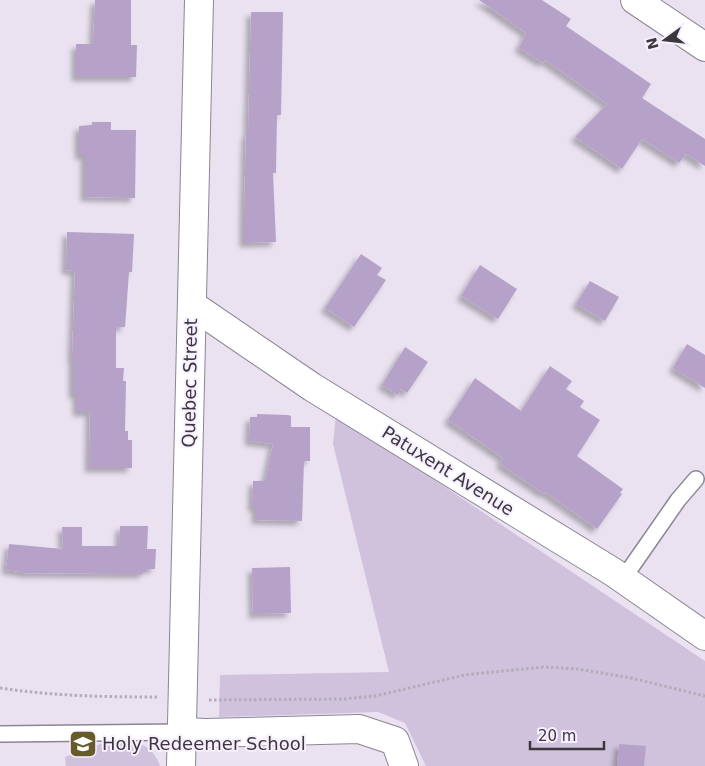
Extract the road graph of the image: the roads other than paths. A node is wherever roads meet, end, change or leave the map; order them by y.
1 (199, 0) edge
2 (635, 0) edge
3 (705, 47) edge
4 (192, 305) junction
5 (696, 479) dead end
6 (623, 579) junction
7 (705, 636) edge
8 (182, 732) junction
9 (0, 734) edge
10 (182, 766) edge
11 (404, 766) edge

1 - 4 street, Quebec Street
2 - 3 street
4 - 6 street, Patuxent Avenue
4 - 8 street, Quebec Street
5 - 6 lane
6 - 7 street, Patuxent Avenue
8 - 9 lane
8 - 10 street, Quebec Street
8 - 11 street

